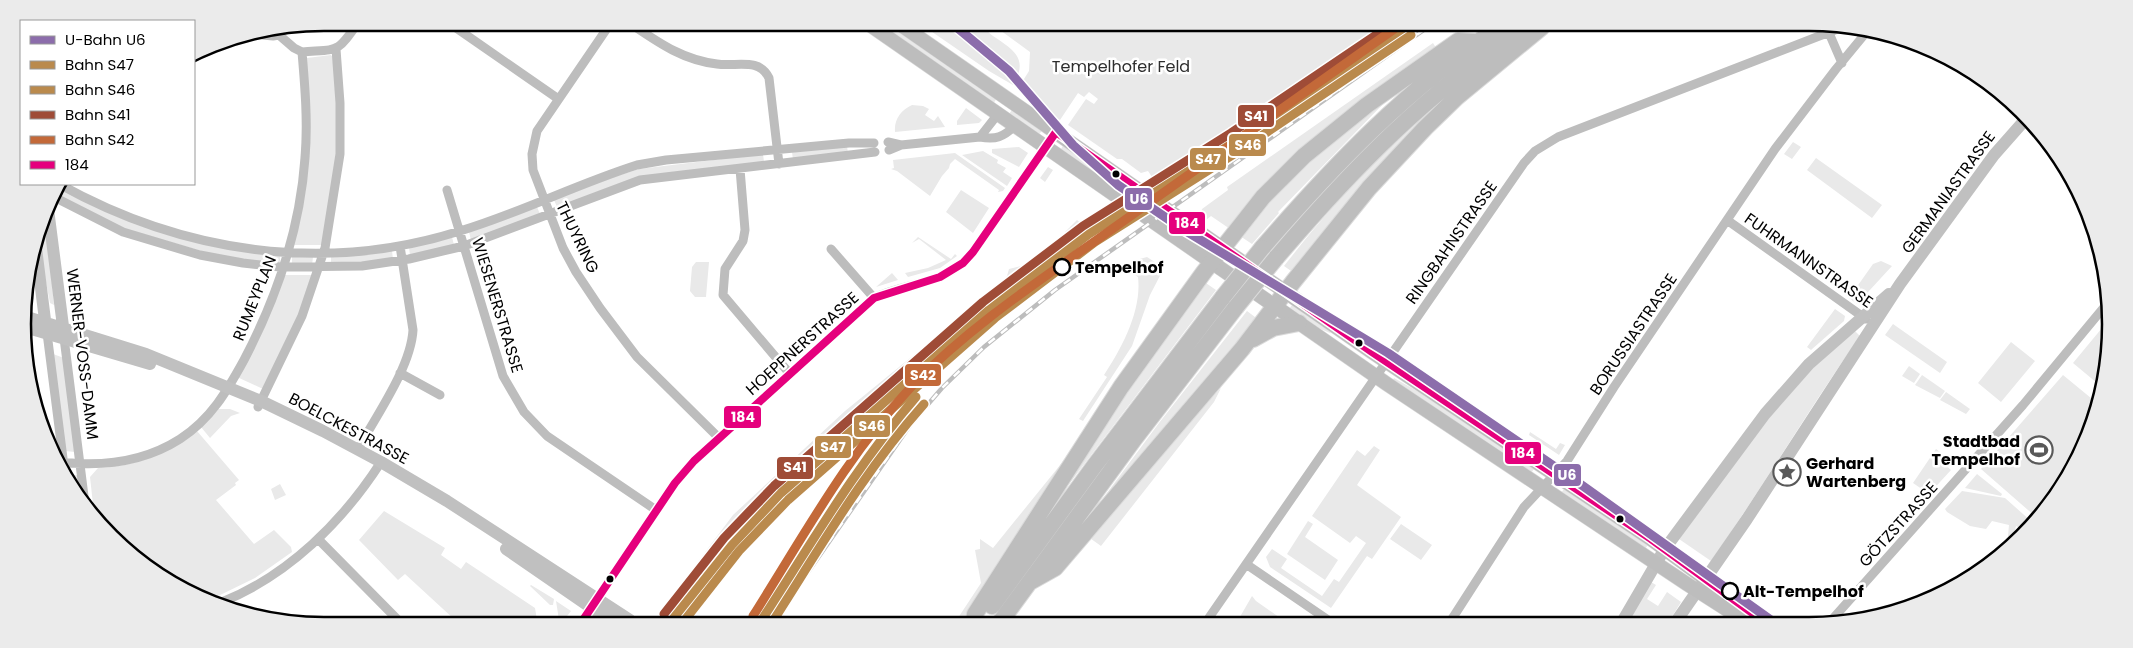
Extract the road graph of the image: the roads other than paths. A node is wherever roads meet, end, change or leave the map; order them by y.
1 (352, 31) edge
2 (461, 31) edge
3 (605, 31) edge
4 (642, 31) edge
5 (879, 31) edge
6 (910, 31) edge
7 (1494, 31) edge
8 (1521, 31) edge
9 (1537, 31) edge
10 (1829, 33) joint
11 (281, 35) edge
12 (1863, 37) edge
13 (1477, 42) junction
14 (336, 49) junction
15 (302, 52) junction
16 (1842, 63) junction
17 (557, 98) junction
18 (1008, 99) junction
19 (998, 114) junction
20 (2022, 123) edge
21 (1015, 126) junction
22 (1056, 132) junction
23 (980, 137) junction
24 (860, 143) junction
25 (889, 146) dead end
26 (1045, 148) junction
27 (778, 151) junction
28 (861, 154) junction
29 (779, 164) junction
30 (740, 169) junction
31 (65, 187) edge
32 (447, 190) dead end
33 (59, 200) edge
34 (544, 200) junction
35 (549, 214) junction
36 (1726, 220) junction
37 (50, 223) edge
38 (460, 232) junction
39 (400, 246) junction
40 (464, 246) junction
41 (1223, 248) junction
42 (831, 250) dead end
43 (288, 253) junction
44 (324, 253) junction
45 (1269, 253) junction
46 (402, 260) junction
47 (38, 263) edge
48 (1211, 263) junction
49 (284, 267) junction
50 (319, 268) junction
51 (1900, 284) junction
52 (1286, 292) junction
53 (874, 298) junction
54 (1230, 302) junction
55 (1275, 307) junction
56 (2101, 311) edge
57 (1863, 316) junction
58 (31, 319) edge
59 (1299, 323) junction
60 (1875, 325) junction
61 (31, 328) edge
62 (46, 328) junction
63 (64, 333) junction
64 (1246, 345) junction
65 (1386, 362) junction
66 (400, 373) junction
67 (790, 374) junction
68 (1376, 376) junction
69 (227, 390) junction
70 (440, 395) dead end
71 (259, 404) junction
72 (719, 438) junction
73 (358, 449) junction
74 (61, 452) edge
75 (67, 464) edge
76 (80, 465) junction
77 (379, 465) junction
78 (1554, 475) junction
79 (1542, 488) junction
80 (83, 490) edge
81 (656, 510) junction
82 (318, 539) junction
83 (1664, 550) junction
84 (1655, 563) junction
85 (1246, 564) junction
86 (1705, 579) junction
87 (1030, 582) junction
88 (1697, 591) junction
89 (227, 600) edge
90 (594, 604) junction
91 (1836, 615) edge
92 (395, 617) edge
93 (585, 617) edge
94 (606, 617) edge
95 (623, 617) edge
96 (975, 617) edge
97 (984, 617) edge
98 (1004, 617) edge
99 (1209, 617) edge
100 (1323, 617) edge
101 (1453, 617) edge
102 (1625, 617) edge
103 (1678, 617) edge
104 (1738, 617) edge
105 (1758, 617) edge

1 - 14 street
2 - 17 street
3 - 17 street, THUYRING
4 - 27 street
5 - 19 main road
6 - 18 main road
7 - 13 highway
8 - 45 highway
9 - 52 highway
10 - 16 street
10 - 65 street, RINGBAHNSTRASSE
11 - 15 street
12 - 16 street, BORUSSIASTRASSE
13 - 41 highway
13 - 45 highway
14 - 15 street
14 - 44 street
15 - 43 street, RUMEYPLAN
16 - 36 street, BORUSSIASTRASSE
17 - 34 street, THUYRING
18 - 19 street
18 - 22 main road
19 - 21 main road
19 - 23 street
20 - 51 street, GERMANIASTRASSE
21 - 23 street
21 - 26 main road
22 - 26 street, HOEPPNERSTRASSE
22 - 41 main road
23 - 25 street
24 - 27 street
24 - 28 street
24 - 28 street
26 - 48 main road
26 - 53 street, HOEPPNERSTRASSE
27 - 29 street
27 - 34 street
28 - 29 street
29 - 30 street
30 - 35 street
30 - 67 street
31 - 43 street
32 - 38 street, WIESENERSTRASSE
33 - 49 street
34 - 35 street, THUYRING
34 - 38 street
35 - 40 street
35 - 72 street, THUYRING
36 - 57 street, FUHRMANNSTRASSE
36 - 78 street, BORUSSIASTRASSE
37 - 63 street, WERNER-VOSS-DAMM
38 - 39 street
38 - 40 street, WIESENERSTRASSE
39 - 44 street
39 - 46 street
40 - 46 street
40 - 81 street, WIESENERSTRASSE
41 - 48 highway
41 - 52 main road
42 - 53 street, HOEPPNERSTRASSE
43 - 44 street
43 - 49 street, RUMEYPLAN
44 - 50 street
45 - 54 highway, bridge
46 - 50 street
46 - 66 street
47 - 62 street, WERNER-VOSS-DAMM
48 - 55 main road
48 - 96 highway
49 - 50 street
49 - 69 street, RUMEYPLAN
50 - 71 street
51 - 57 street
51 - 60 street
52 - 55 highway
52 - 65 main road
53 - 67 street, HOEPPNERSTRASSE
54 - 87 highway
54 - 97 highway
55 - 59 main road
55 - 64 highway
56 - 91 street, GÖTZSTRASSE
57 - 60 street, FUHRMANNSTRASSE
57 - 83 street
58 - 62 street, BOELCKESTRASSE
59 - 64 highway
59 - 68 main road
60 - 86 street
61 - 62 street, BOELCKESTRASSE
62 - 63 street, BOELCKESTRASSE
62 - 74 street, WERNER-VOSS-DAMM
63 - 69 street, BOELCKESTRASSE
63 - 76 street, WERNER-VOSS-DAMM
64 - 87 highway
65 - 68 street, RINGBAHNSTRASSE
65 - 78 main road
66 - 70 street
66 - 73 street
67 - 72 street, HOEPPNERSTRASSE
68 - 79 main road
68 - 85 street, RINGBAHNSTRASSE
69 - 71 street, BOELCKESTRASSE
69 - 76 street, RUMEYPLAN
71 - 73 street, BOELCKESTRASSE
71 - 77 street, BOELCKESTRASSE
72 - 81 street, HOEPPNERSTRASSE
73 - 77 street, BOELCKESTRASSE
75 - 76 street, RUMEYPLAN
76 - 80 street, WERNER-VOSS-DAMM
77 - 82 street
77 - 90 street, BOELCKESTRASSE
78 - 79 street, BORUSSIASTRASSE
78 - 83 main road
79 - 84 main road
79 - 101 street, BORUSSIASTRASSE
81 - 90 street, HOEPPNERSTRASSE
82 - 89 street
82 - 92 street
83 - 84 street
83 - 86 main road
84 - 88 main road
84 - 102 street
85 - 99 street, RINGBAHNSTRASSE
85 - 100 street
86 - 88 street
86 - 105 main road
87 - 98 highway
88 - 103 street
88 - 104 main road
90 - 93 street, HOEPPNERSTRASSE
90 - 94 street, BOELCKESTRASSE
90 - 95 street, BOELCKESTRASSE

